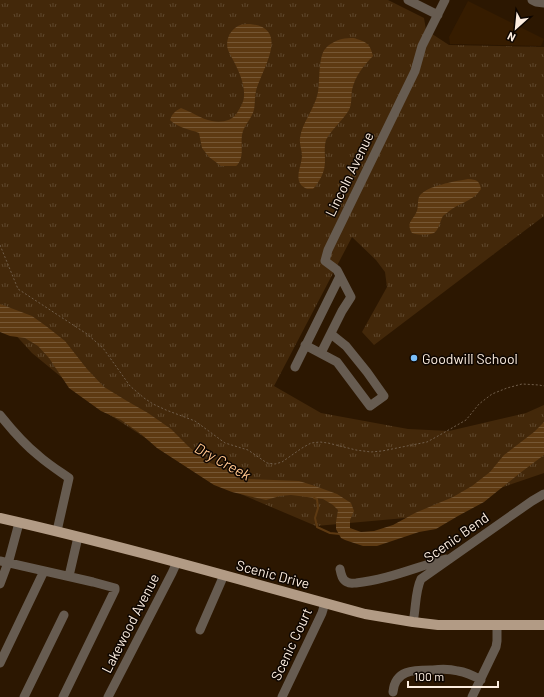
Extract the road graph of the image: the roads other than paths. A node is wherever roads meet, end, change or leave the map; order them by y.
1 (408, 0) edge
2 (445, 0) edge
3 (532, 0) edge
4 (544, 3) edge
5 (438, 15) junction
6 (340, 276) junction
7 (331, 334) junction
8 (305, 345) junction
9 (321, 354) junction
10 (294, 367) dead end
11 (0, 415) edge
12 (544, 494) edge
13 (0, 518) edge
14 (19, 523) junction
15 (57, 531) junction
16 (78, 537) junction
17 (453, 557) junction
18 (4, 562) edge
19 (176, 562) junction
20 (340, 569) dead end
21 (44, 571) junction
22 (224, 575) junction
23 (69, 576) junction
24 (0, 584) edge
25 (325, 603) junction
26 (64, 615) dead end
27 (413, 622) junction
28 (497, 625) junction
29 (544, 625) edge
30 (200, 630) dead end
31 (0, 663) edge
32 (481, 680) junction
33 (393, 692) dead end
34 (24, 697) edge
35 (63, 697) edge
36 (108, 697) edge
37 (282, 697) edge
38 (472, 697) edge

1 - 5 street
2 - 5 street, Lincoln Avenue
3 - 4 street
5 - 6 street, Lincoln Avenue
6 - 7 street, Lincoln Avenue
6 - 8 street
7 - 9 street, Lincoln Avenue
7 - 9 street
8 - 9 street
8 - 10 street
11 - 15 street
12 - 17 street, Scenic Bend
13 - 14 main road, Scenic Drive
14 - 15 main road, Scenic Drive
14 - 18 street
15 - 16 main road, Scenic Drive
16 - 19 main road, Scenic Drive
16 - 23 street
17 - 20 street
17 - 27 street, Scenic Bend
18 - 21 street
18 - 24 street
19 - 22 main road, Scenic Drive
19 - 36 street, Lakewood Avenue
21 - 23 street
21 - 31 street
22 - 25 main road, Scenic Drive
22 - 30 street
23 - 35 street
25 - 27 main road, Scenic Drive
25 - 37 street, Scenic Court
26 - 34 street
27 - 28 main road, Scenic Drive
28 - 29 main road, Scenic Drive
28 - 32 street
32 - 33 street
32 - 38 street

